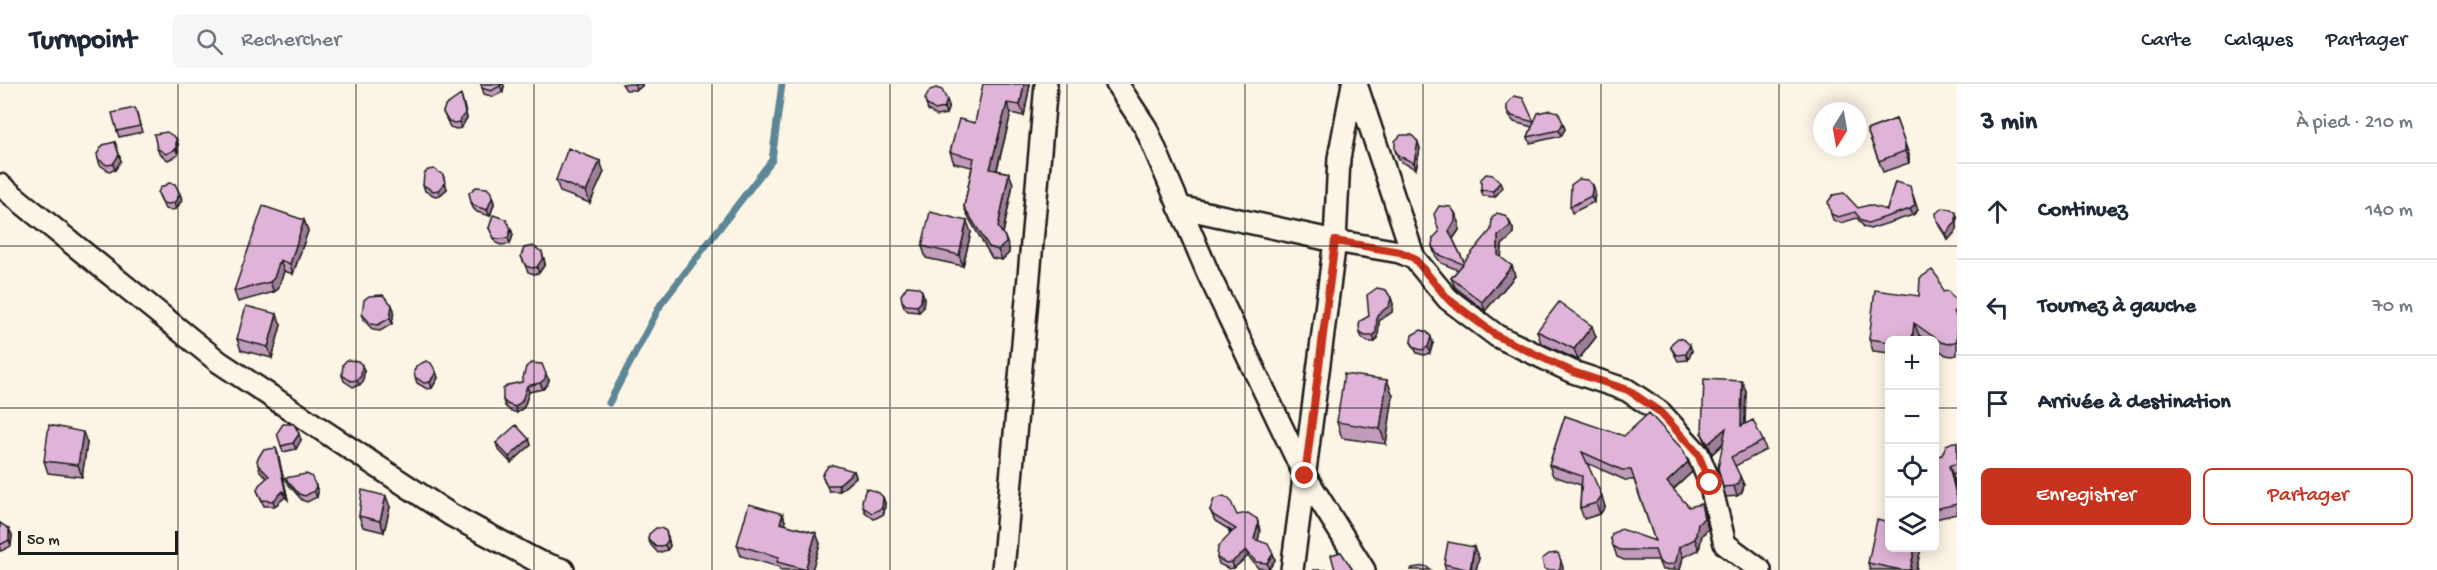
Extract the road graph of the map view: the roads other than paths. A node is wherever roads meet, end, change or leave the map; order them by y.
1 (1046, 84) edge
2 (1117, 84) edge
3 (1355, 84) edge
4 (0, 184) edge
5 (1179, 207) junction
6 (1335, 241) junction
7 (1414, 258) junction
8 (1305, 476) junction
9 (563, 570) edge
10 (1003, 570) edge
11 (1292, 570) edge
12 (1364, 570) edge
13 (1760, 570) edge

1 - 10 street
2 - 5 street
3 - 6 street
3 - 7 street
4 - 9 street
5 - 6 street
5 - 8 street
6 - 7 street
6 - 8 street
7 - 13 street
8 - 11 street
8 - 12 street

